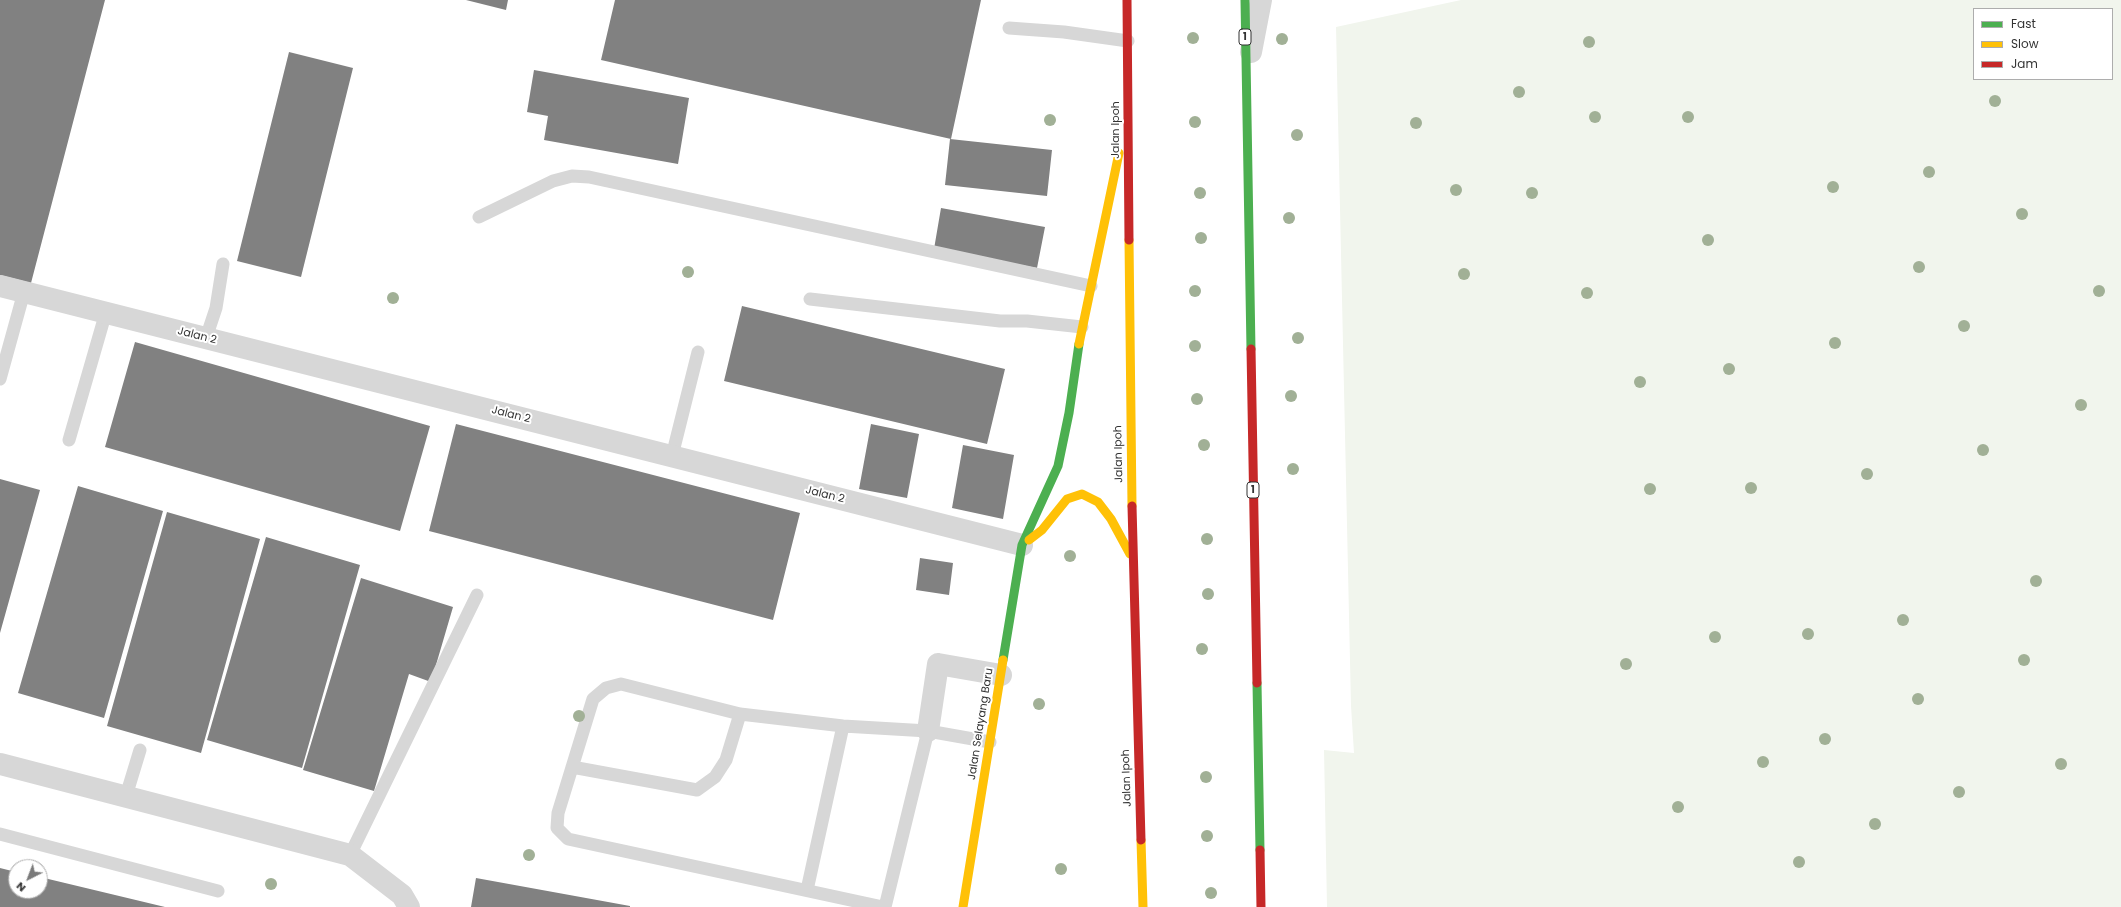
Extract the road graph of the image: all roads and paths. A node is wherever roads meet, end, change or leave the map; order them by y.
1 (1128, 0) edge
2 (1245, 0) edge
3 (1261, 0) edge
4 (1009, 28) dead end
5 (1128, 41) junction
6 (1246, 74) junction
7 (1128, 113) junction
8 (479, 217) dead end
9 (223, 264) dead end
10 (0, 286) edge
11 (1091, 286) junction
12 (24, 292) junction
13 (810, 299) dead end
14 (106, 312) junction
15 (1082, 327) junction
16 (206, 338) junction
17 (698, 352) dead end
18 (0, 379) edge
19 (69, 440) dead end
20 (672, 456) junction
21 (1022, 545) junction
22 (1132, 557) junction
23 (477, 595) dead end
24 (1001, 675) junction
25 (740, 714) junction
26 (843, 726) junction
27 (928, 731) junction
28 (990, 742) junction
29 (140, 750) dead end
30 (0, 764) edge
31 (572, 767) junction
32 (126, 796) junction
33 (0, 834) edge
34 (350, 855) junction
35 (807, 890) junction
36 (218, 891) dead end
37 (409, 907) edge
38 (884, 907) edge
39 (963, 907) edge
40 (1143, 907) edge
41 (1261, 907) edge

1 - 5 main road, Jalan Ipoh
2 - 6 main road, 1
3 - 6 street
4 - 5 lane
5 - 7 main road, Jalan Ipoh
6 - 41 main road, 1
7 - 11 main road, Jalan Selayang Baru
7 - 22 main road, Jalan Ipoh
8 - 11 lane
9 - 16 lane
10 - 12 street, Jalan 2
11 - 15 main road, Jalan Selayang Baru
12 - 14 street, Jalan 2
12 - 18 lane
13 - 15 lane
14 - 16 street, Jalan 2
14 - 19 lane
15 - 21 main road, Jalan Selayang Baru
16 - 20 street, Jalan 2
17 - 20 lane
20 - 21 street, Jalan 2
21 - 22 main road
21 - 24 main road, Jalan Selayang Baru
22 - 40 main road, Jalan Ipoh
23 - 34 lane
24 - 27 street
24 - 28 main road, Jalan Selayang Baru
25 - 26 lane
25 - 31 lane
25 - 31 lane
26 - 27 lane
26 - 35 lane
27 - 28 lane
27 - 38 lane
28 - 39 main road, Jalan Selayang Baru
29 - 32 lane
30 - 32 street
31 - 35 lane
32 - 34 street
33 - 36 lane
34 - 37 street
35 - 38 lane

